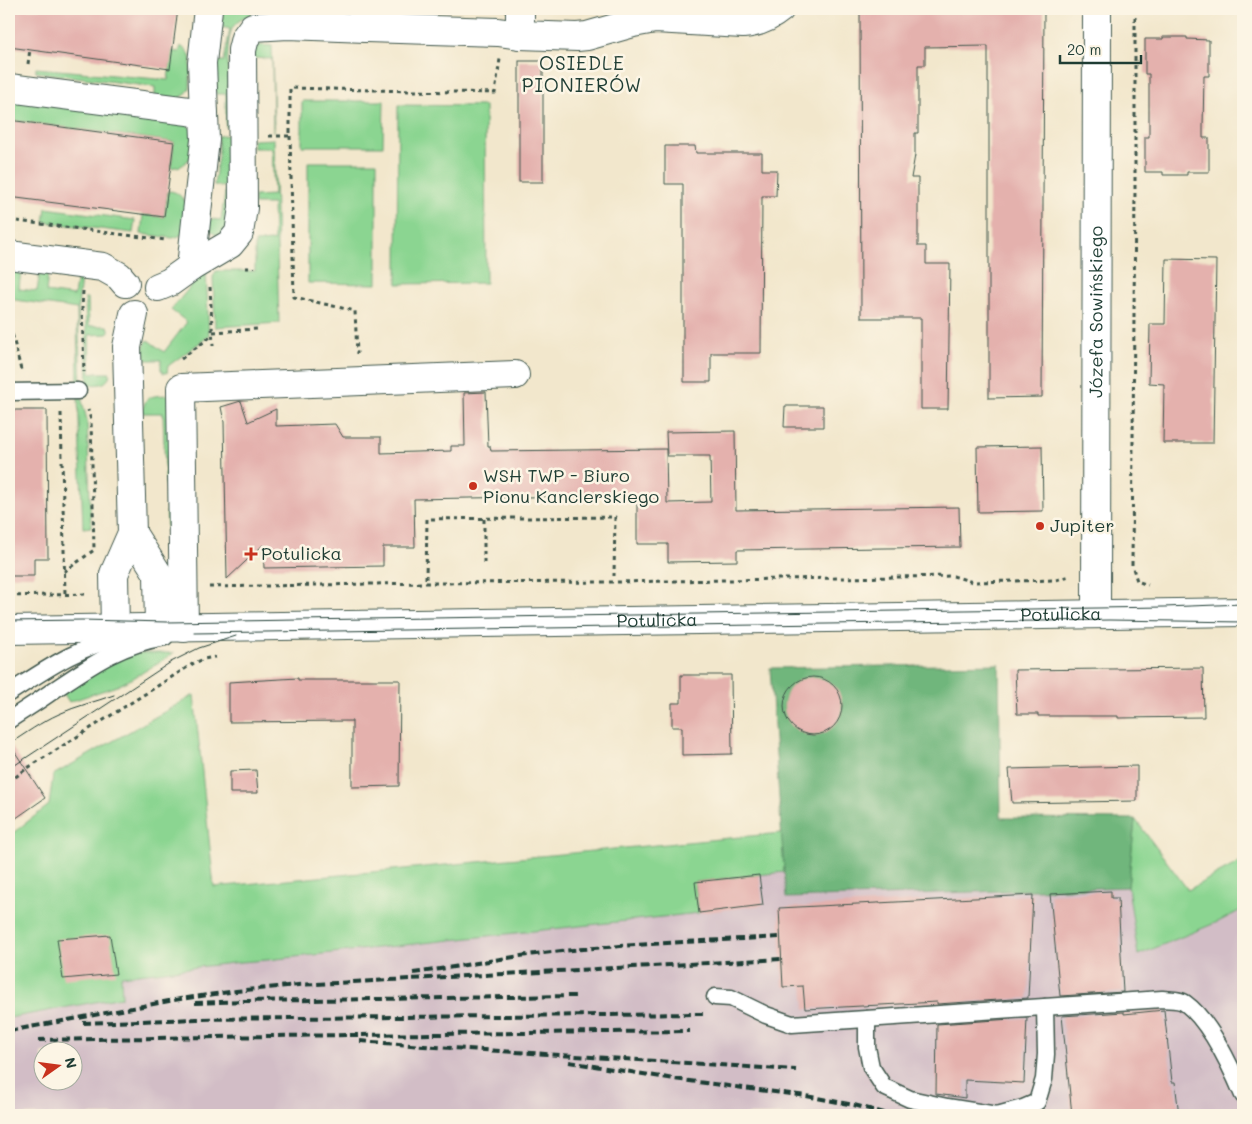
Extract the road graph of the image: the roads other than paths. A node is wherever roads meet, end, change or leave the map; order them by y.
1 (208, 9) edge
2 (780, 9) edge
3 (1097, 9) edge
4 (678, 14) edge
5 (366, 18) edge
6 (513, 25) edge
7 (9, 88) edge
8 (204, 113) junction
9 (9, 255) edge
10 (198, 266) junction
11 (126, 283) junction
12 (158, 287) junction
13 (134, 314) junction
14 (515, 375) dead end
15 (78, 391) dead end
16 (9, 392) edge
17 (132, 533) junction
18 (1243, 612) edge
19 (1096, 614) junction
20 (115, 629) junction
21 (188, 629) junction
22 (9, 630) edge
23 (9, 693) edge
24 (9, 720) edge
25 (715, 997) dead end
26 (1045, 1007) junction
27 (867, 1019) junction
28 (1243, 1095) edge

1 - 8 street
2 - 4 street
3 - 19 street, Józefa Sowińskiego
4 - 6 street
5 - 6 street
5 - 10 street
7 - 8 street
8 - 10 street
9 - 11 street
10 - 12 street
11 - 12 street
11 - 13 street
12 - 13 street
13 - 17 street
14 - 21 street
15 - 16 lane
17 - 20 street
17 - 21 street
18 - 19 street, Potulicka
19 - 21 street, Potulicka
20 - 21 street, Potulicka
20 - 22 street, Potulicka
21 - 23 lane
21 - 24 lane
25 - 27 lane
26 - 27 lane
26 - 27 lane
26 - 28 lane

